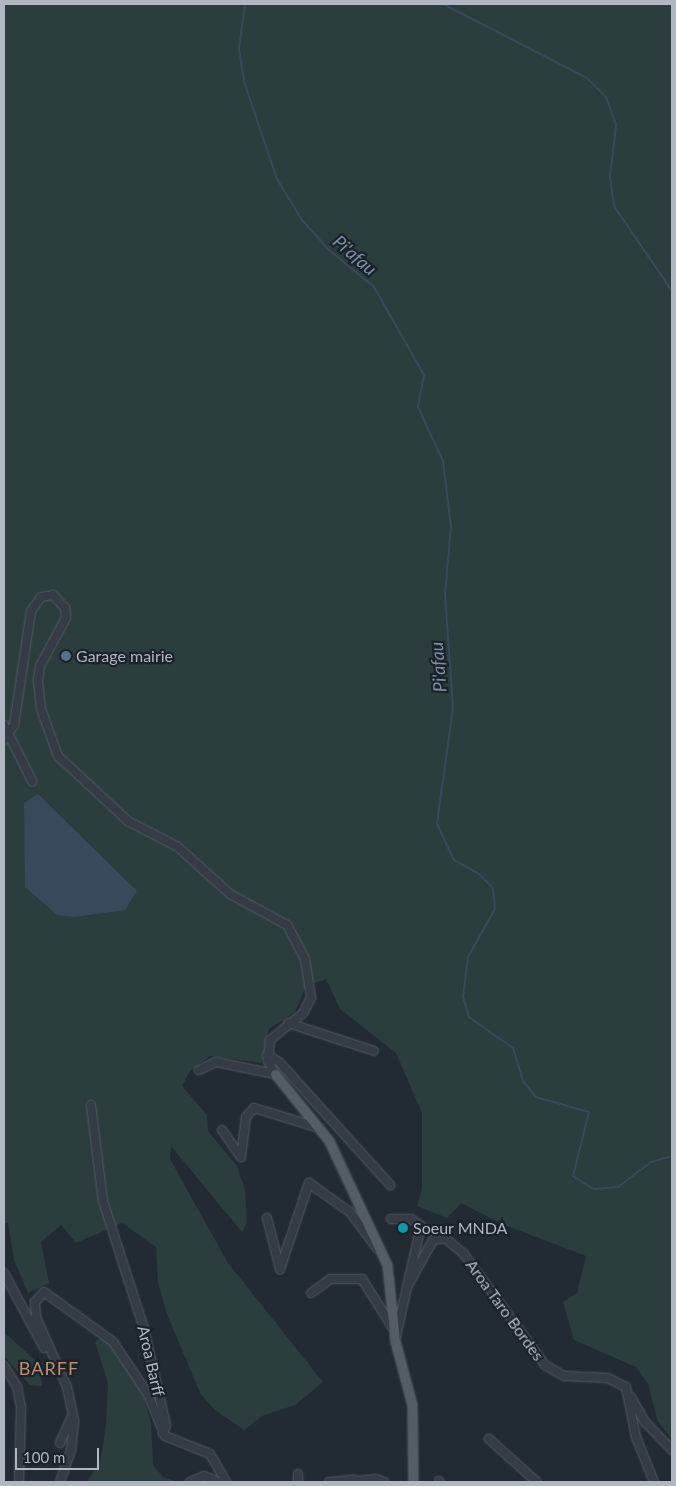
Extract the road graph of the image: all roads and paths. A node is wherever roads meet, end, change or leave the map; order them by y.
1 (4, 724) edge
2 (9, 736) edge
3 (32, 782) dead end
4 (288, 1023) junction
5 (374, 1051) dead end
6 (267, 1055) junction
7 (198, 1070) dead end
8 (275, 1074) junction
9 (91, 1105) dead end
10 (321, 1128) junction
11 (222, 1130) dead end
12 (390, 1185) dead end
13 (267, 1218) dead end
14 (391, 1220) dead end
15 (383, 1254) junction
16 (4, 1273) edge
17 (407, 1288) junction
18 (310, 1293) dead end
19 (394, 1329) junction
20 (395, 1341) junction
21 (49, 1352) junction
22 (4, 1366) edge
23 (630, 1395) junction
24 (73, 1415) junction
25 (164, 1433) junction
26 (489, 1439) dead end
27 (60, 1443) dead end
28 (672, 1450) edge
29 (353, 1481) edge
30 (19, 1482) edge
31 (60, 1482) edge
32 (190, 1482) edge
33 (218, 1482) edge
34 (226, 1482) edge
35 (329, 1482) edge
36 (384, 1482) edge
37 (413, 1482) edge
38 (537, 1482) edge
39 (654, 1482) edge

1 - 2 street
2 - 3 street
2 - 4 street
4 - 5 street
4 - 6 street
6 - 8 street
6 - 12 street
7 - 8 street
8 - 10 main road
9 - 25 street, Aroa Barff
10 - 11 street
10 - 15 main road
13 - 15 street
14 - 17 street, Aroa Taro Bordes
15 - 19 main road
16 - 21 street
17 - 20 street, Aroa Taro Bordes
17 - 23 street, Aroa Taro Bordes
18 - 19 street
19 - 20 main road
20 - 37 main road
21 - 24 street
21 - 25 street, Aroa Barff
22 - 30 street
23 - 28 street, Aroa Taro Bordes
23 - 39 street
24 - 27 street
24 - 31 street
25 - 34 street
26 - 38 street
29 - 35 street
29 - 36 street
32 - 33 street

